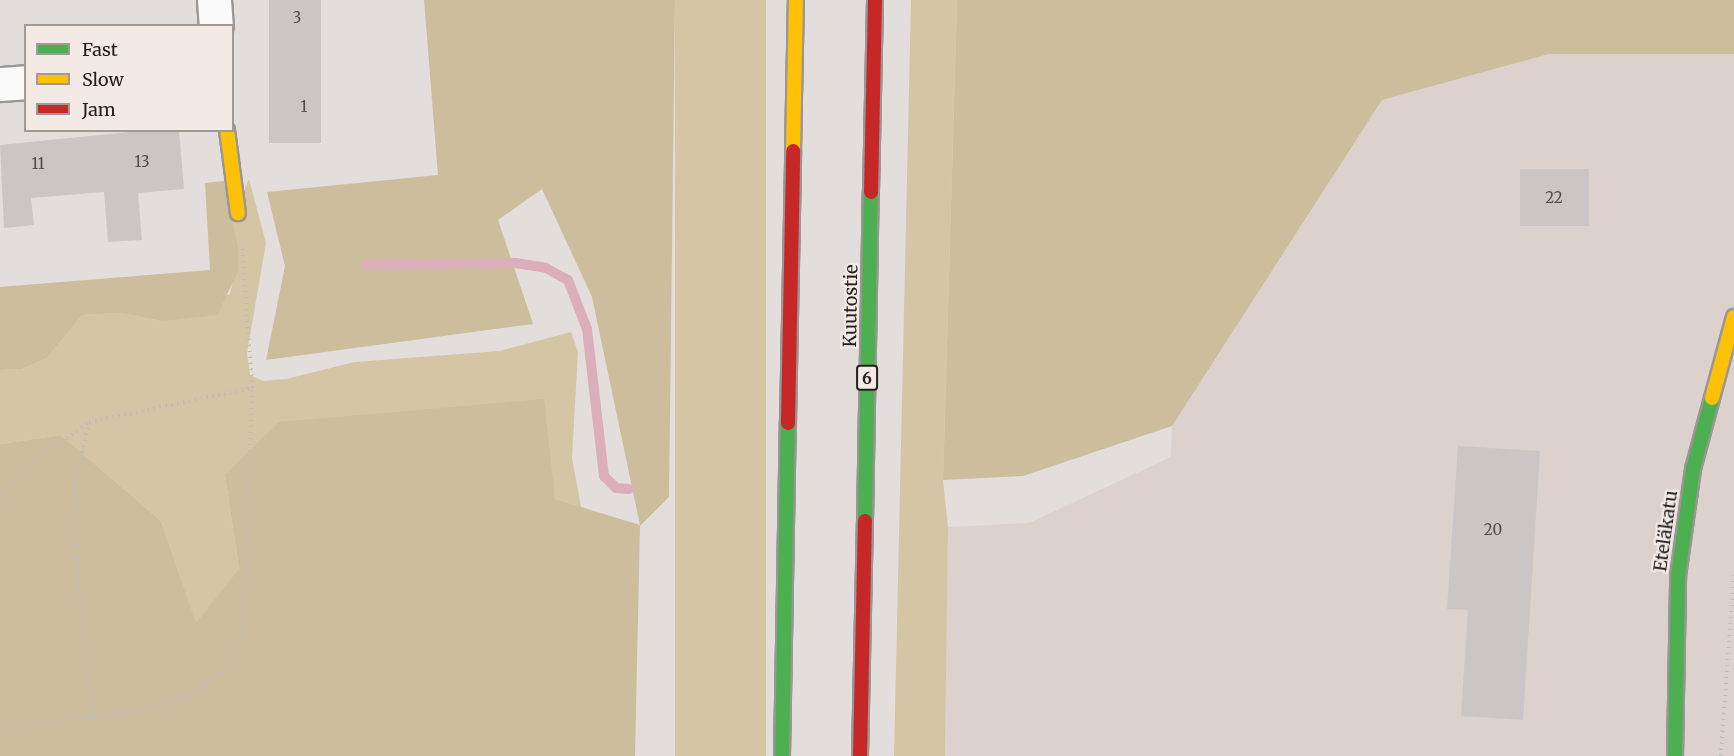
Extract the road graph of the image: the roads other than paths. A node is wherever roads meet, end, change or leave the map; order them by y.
1 (214, 0) edge
2 (796, 0) edge
3 (875, 0) edge
4 (216, 24) edge
5 (24, 82) edge
6 (0, 84) edge
7 (227, 132) edge
8 (238, 213) road end
9 (1734, 316) edge
10 (782, 756) edge
11 (860, 756) edge
12 (1675, 756) edge

1 - 4 street
2 - 10 main road
3 - 11 main road, Kuutostie / 6
5 - 6 street
7 - 8 main road
9 - 12 main road, Eteläkatu

